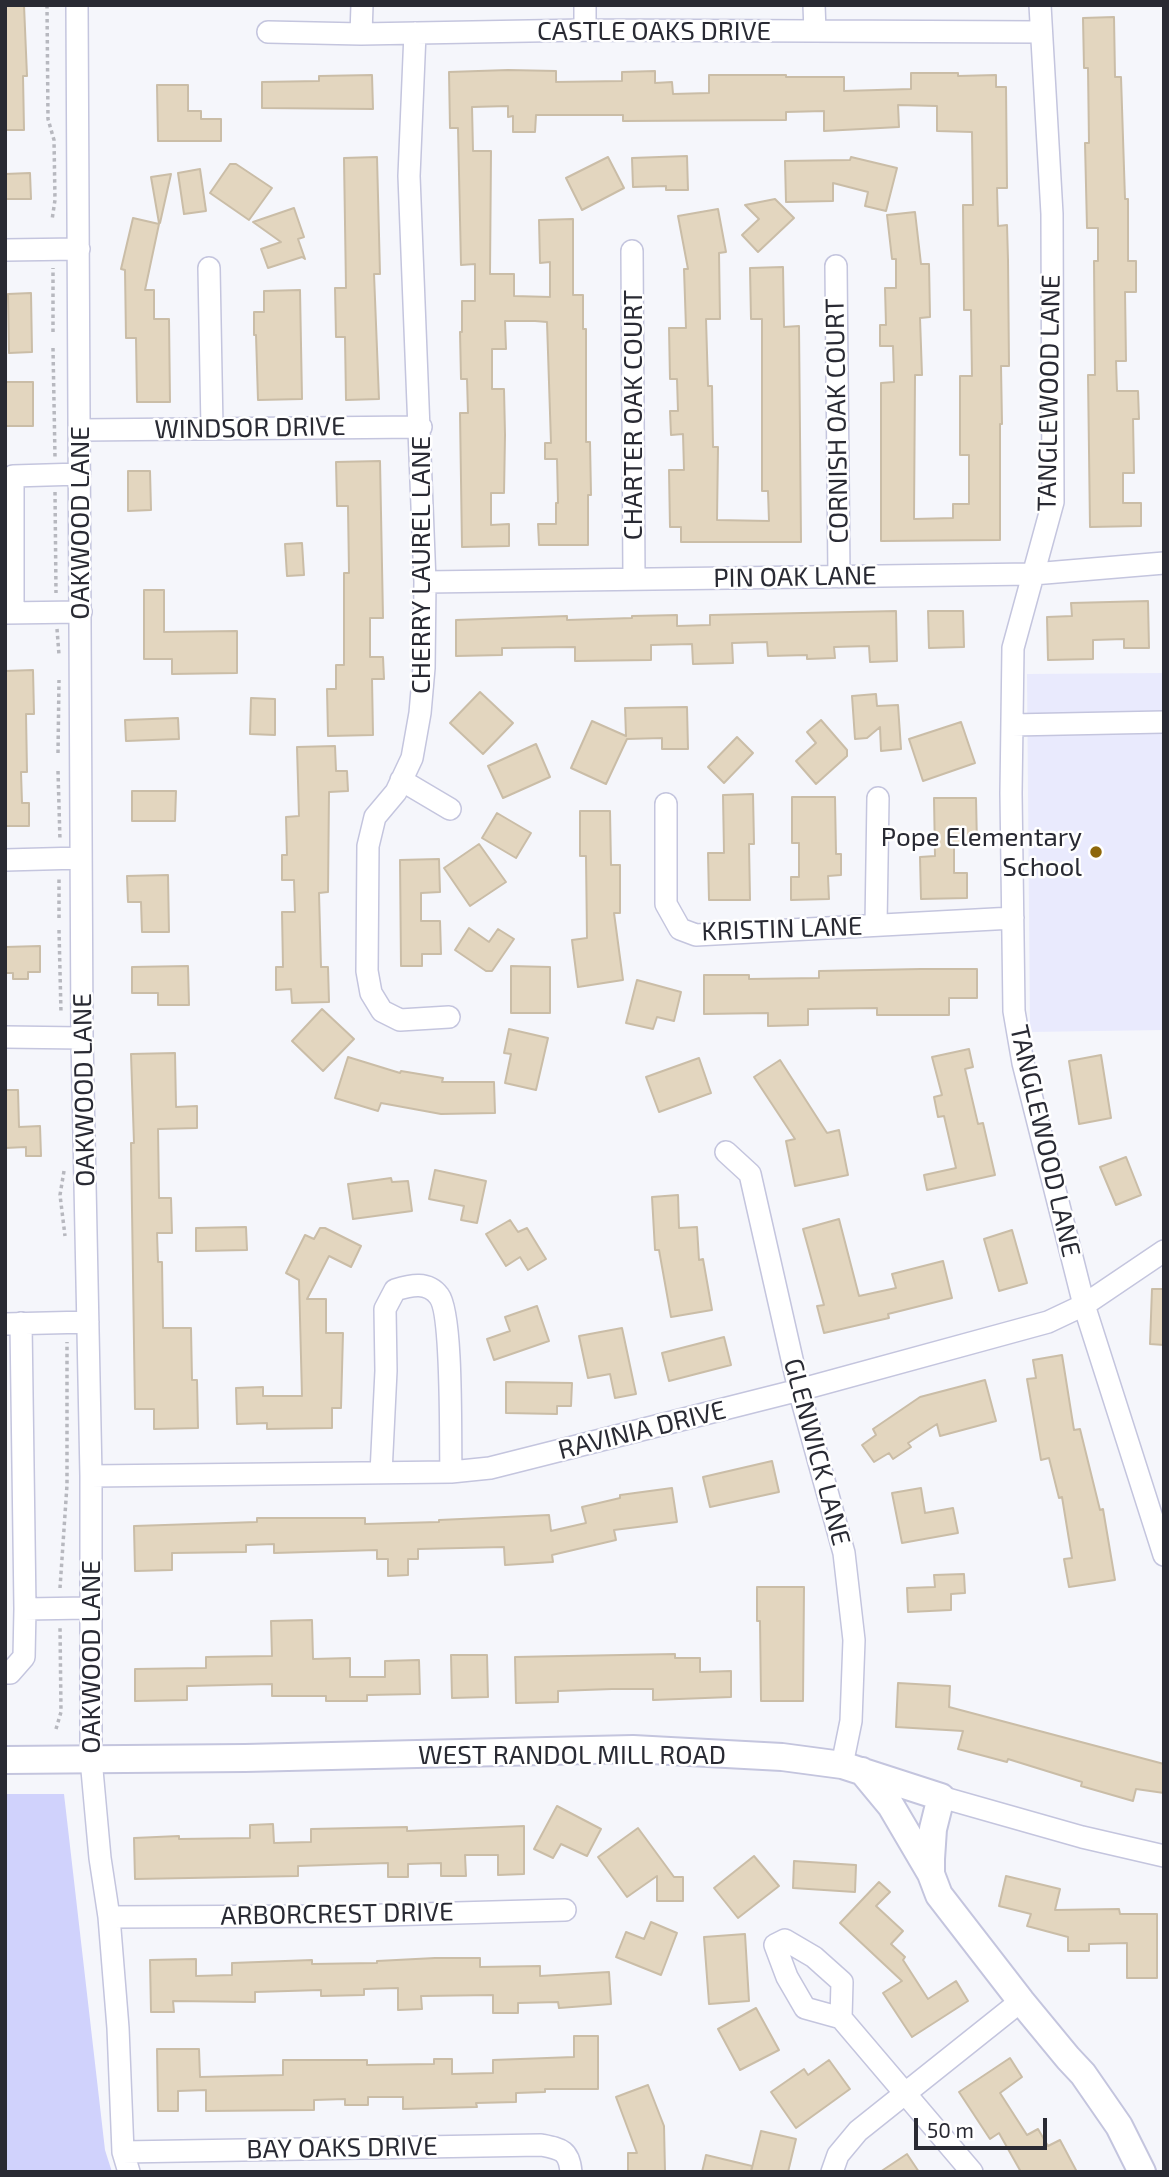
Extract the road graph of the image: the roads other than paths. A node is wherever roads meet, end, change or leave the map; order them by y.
1 (77, 5) edge
2 (362, 5) edge
3 (586, 5) edge
4 (814, 5) edge
5 (1040, 5) edge
6 (585, 30) junction
7 (815, 31) junction
8 (268, 32) dead end
9 (1040, 32) junction
10 (415, 33) junction
11 (361, 34) junction
12 (79, 249) junction
13 (5, 250) edge
14 (632, 251) dead end
15 (836, 266) dead end
16 (209, 268) dead end
17 (421, 427) junction
18 (212, 428) junction
19 (80, 430) junction
20 (80, 474) junction
21 (9, 476) edge
22 (1164, 563) edge
23 (1033, 574) junction
24 (839, 576) junction
25 (635, 579) junction
26 (425, 582) junction
27 (81, 612) junction
28 (9, 613) edge
29 (1164, 722) edge
30 (1012, 725) junction
31 (401, 780) junction
32 (878, 799) dead end
33 (666, 804) dead end
34 (450, 809) dead end
35 (81, 858) junction
36 (5, 860) edge
37 (1013, 918) junction
38 (876, 925) junction
39 (449, 1017) dead end
40 (5, 1037) edge
41 (82, 1038) junction
42 (726, 1152) dead end
43 (1164, 1251) edge
44 (1084, 1304) junction
45 (88, 1322) junction
46 (13, 1323) edge
47 (799, 1390) junction
48 (451, 1472) junction
49 (382, 1473) junction
50 (91, 1476) junction
51 (1164, 1555) edge
52 (89, 1608) junction
53 (25, 1609) junction
54 (5, 1673) edge
55 (91, 1759) junction
56 (5, 1760) edge
57 (852, 1768) junction
58 (941, 1797) junction
59 (1164, 1856) edge
60 (931, 1874) junction
61 (565, 1910) dead end
62 (110, 1917) junction
63 (1021, 2001) junction
64 (841, 2018) dead end
65 (907, 2093) junction
66 (126, 2162) edge
67 (571, 2172) edge
68 (832, 2172) edge
69 (972, 2172) edge
70 (1142, 2172) edge

1 - 12 street, OAKWOOD LANE
2 - 11 street
3 - 6 street
4 - 7 street
5 - 9 street, TANGLEWOOD LANE
6 - 7 street, CASTLE OAKS DRIVE
6 - 10 street, CASTLE OAKS DRIVE
7 - 9 street, CASTLE OAKS DRIVE
8 - 11 street, CASTLE OAKS DRIVE
9 - 23 street, TANGLEWOOD LANE
10 - 11 street, CASTLE OAKS DRIVE
10 - 17 street, CHERRY LAUREL LANE
12 - 13 street
12 - 19 street, OAKWOOD LANE
14 - 25 street, CHARTER OAK COURT
15 - 24 street, CORNISH OAK COURT
16 - 18 street
17 - 18 street, WINDSOR DRIVE
17 - 26 street, CHERRY LAUREL LANE
18 - 19 street, WINDSOR DRIVE
19 - 20 street, OAKWOOD LANE
20 - 21 street
20 - 27 street, OAKWOOD LANE
21 - 28 street
22 - 23 street, PIN OAK LANE
23 - 24 street, PIN OAK LANE
23 - 30 street, TANGLEWOOD LANE
24 - 25 street, PIN OAK LANE
25 - 26 street, PIN OAK LANE
26 - 31 street, CHERRY LAUREL LANE
27 - 28 street
27 - 35 street, OAKWOOD LANE
29 - 30 street
30 - 37 street, TANGLEWOOD LANE
31 - 34 street
31 - 39 street, CHERRY LAUREL LANE
32 - 38 street
33 - 38 street, KRISTIN LANE
35 - 36 street
35 - 41 street, OAKWOOD LANE
37 - 38 street, KRISTIN LANE
37 - 44 street, TANGLEWOOD LANE
40 - 41 street
41 - 45 street, OAKWOOD LANE
42 - 47 street, GLENWICK LANE
43 - 44 street, RAVINIA DRIVE
44 - 47 street, RAVINIA DRIVE
44 - 51 street, TANGLEWOOD LANE
45 - 46 street
45 - 50 street, OAKWOOD LANE
46 - 53 street
47 - 48 street, RAVINIA DRIVE
47 - 57 street, GLENWICK LANE
48 - 49 street, RAVINIA DRIVE
48 - 49 street
49 - 50 street, RAVINIA DRIVE
50 - 52 street, OAKWOOD LANE
52 - 53 street
52 - 55 street, OAKWOOD LANE
53 - 54 street
55 - 56 main road, WEST RANDOL MILL ROAD
55 - 57 main road, WEST RANDOL MILL ROAD
55 - 62 street, OAKWOOD LANE
57 - 58 main road, WEST RANDOL MILL ROAD
57 - 60 main road
58 - 59 street
58 - 60 main road
60 - 63 main road
61 - 62 street, ARBORCREST DRIVE
62 - 66 street, OAKWOOD LANE
63 - 65 street
63 - 70 main road
64 - 65 street
65 - 68 street
65 - 69 street
66 - 67 street, BAY OAKS DRIVE

